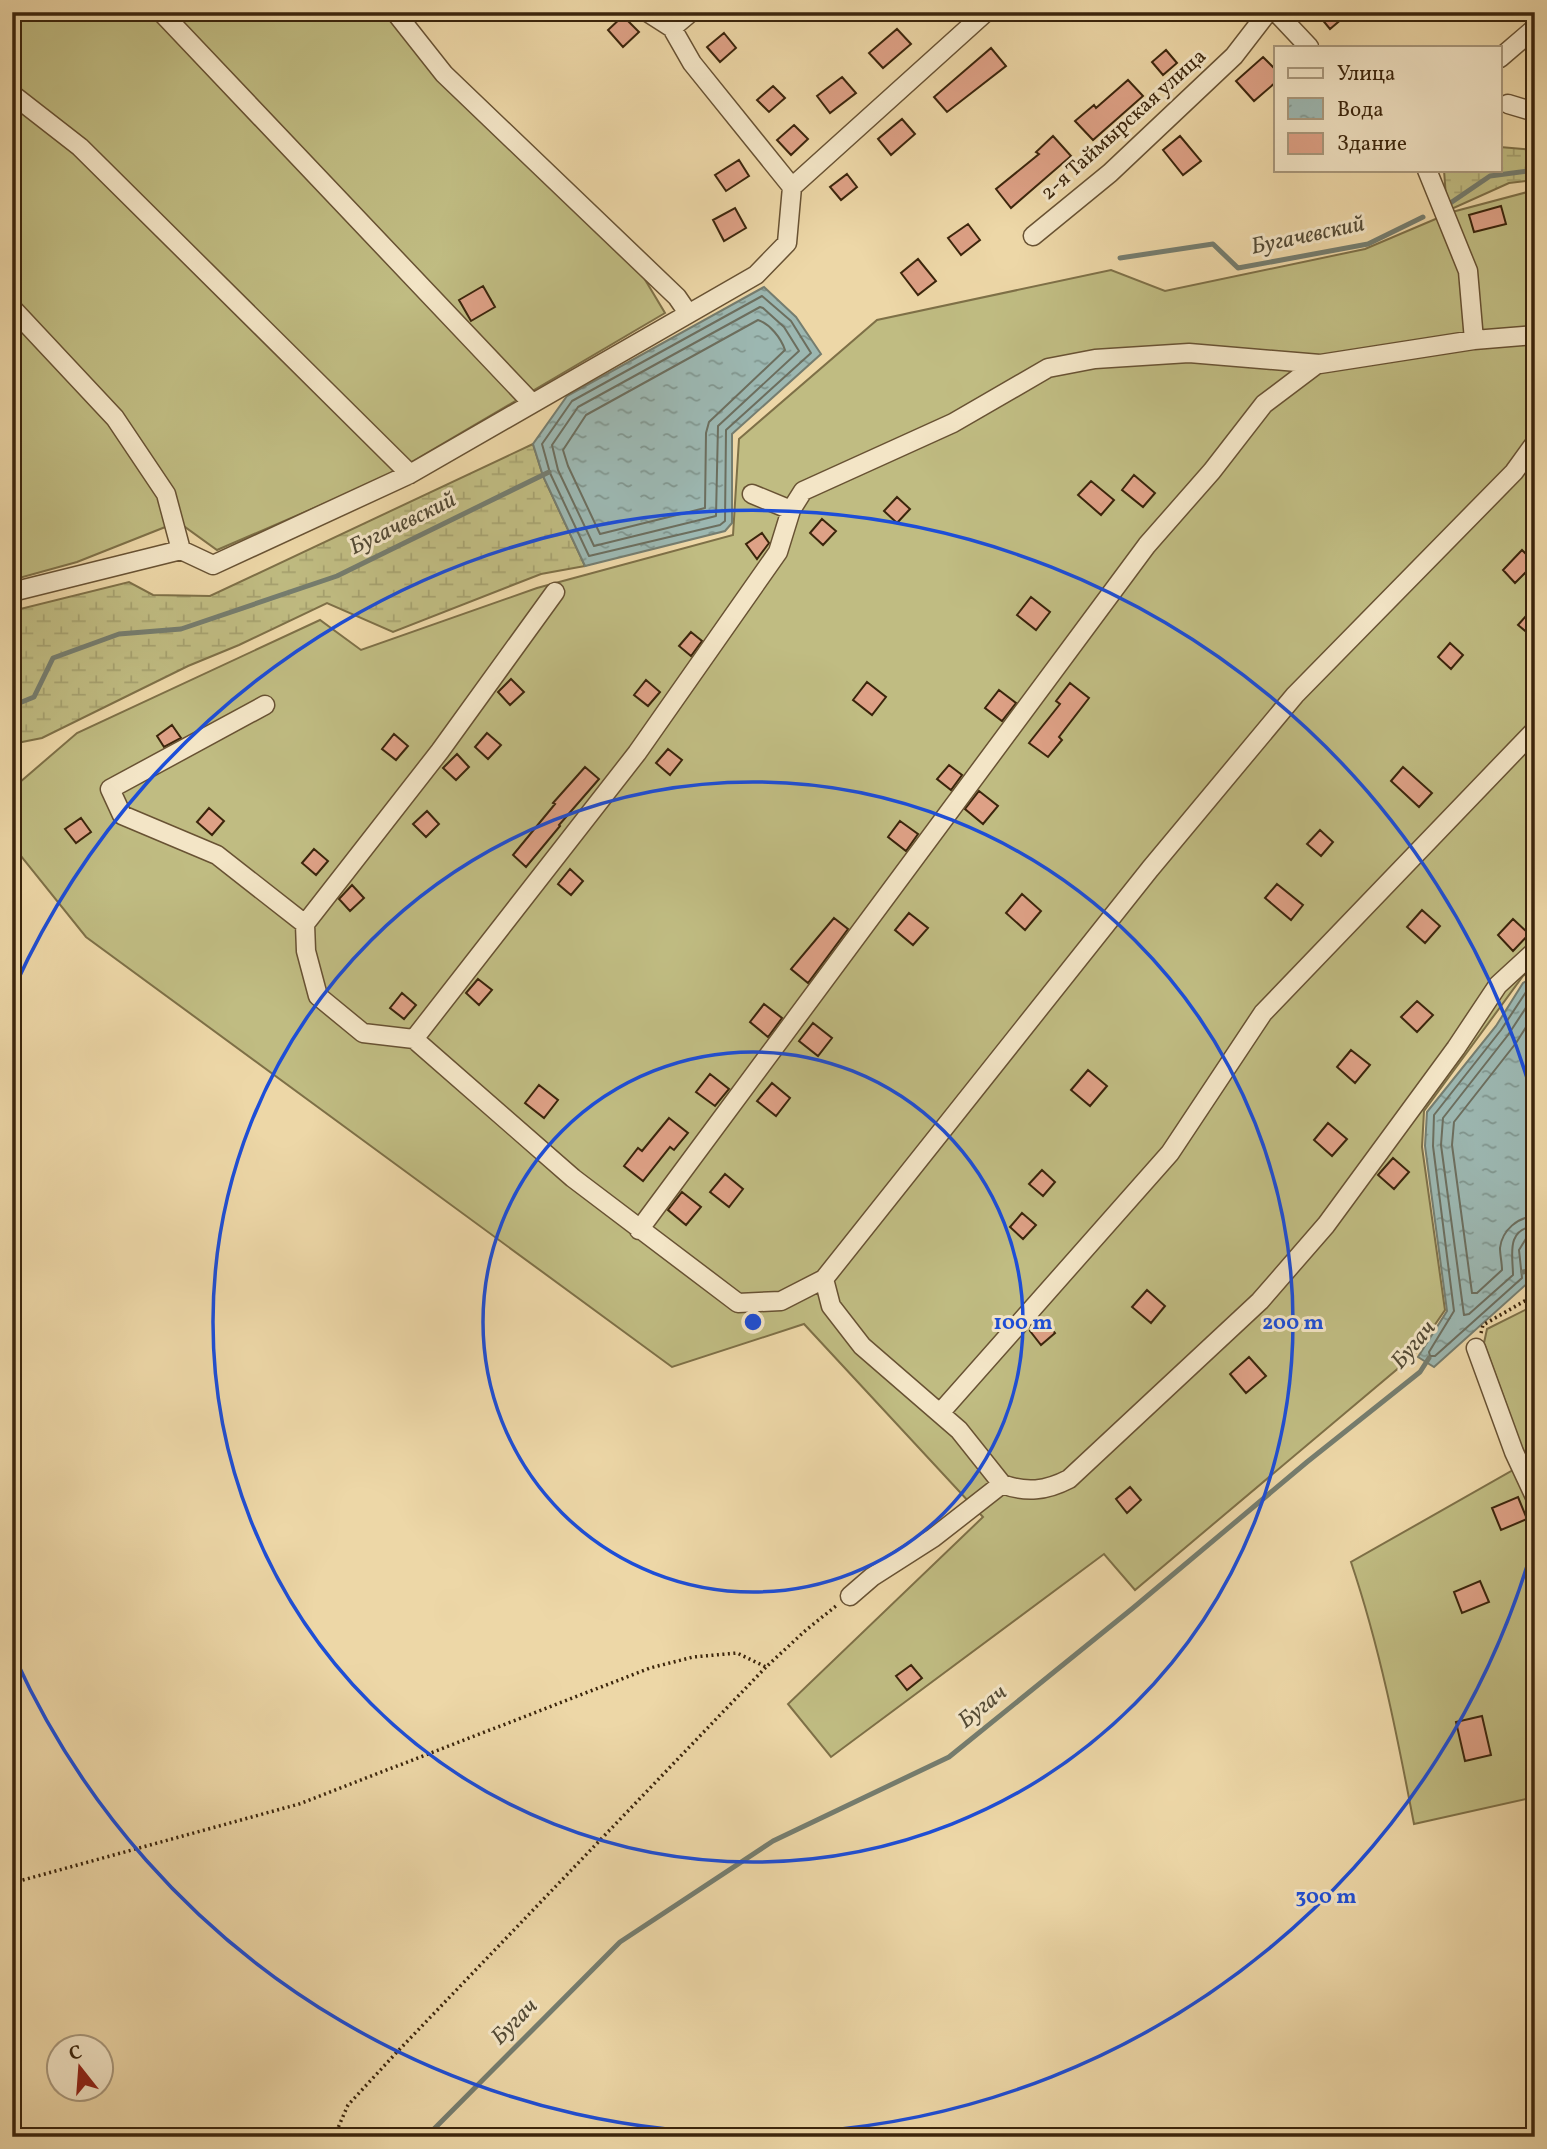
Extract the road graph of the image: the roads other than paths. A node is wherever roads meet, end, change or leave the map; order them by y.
1 (161, 12) edge
2 (395, 12) edge
3 (647, 12) edge
4 (691, 12) edge
5 (986, 12) edge
6 (1268, 12) edge
7 (1276, 12) edge
8 (672, 28) junction
9 (1535, 28) edge
10 (1308, 46) edge
11 (1502, 56) edge
12 (12, 94) edge
13 (1508, 104) dead end
14 (1535, 112) edge
15 (1428, 172) edge
16 (792, 187) junction
17 (1034, 236) dead end
18 (12, 308) edge
19 (688, 313) junction
20 (1535, 335) edge
21 (1474, 340) junction
22 (1317, 364) junction
23 (532, 403) junction
24 (1535, 443) edge
25 (410, 474) junction
26 (752, 494) dead end
27 (791, 510) junction
28 (181, 550) junction
29 (12, 592) edge
30 (555, 592) dead end
31 (265, 705) dead end
32 (1535, 730) edge
33 (305, 923) junction
34 (1535, 951) edge
35 (414, 1039) junction
36 (639, 1230) junction
37 (824, 1279) junction
38 (1476, 1348) road end
39 (940, 1413) junction
40 (1002, 1484) junction
41 (1535, 1497) edge
42 (849, 1596) road end

1 - 23 street
2 - 19 street
3 - 8 street
4 - 8 street
5 - 16 street
6 - 17 street, 2-я Таймырская улица
7 - 10 street
8 - 16 street
9 - 11 street
12 - 25 street
13 - 14 street
15 - 21 street
16 - 19 street
18 - 28 street
19 - 23 street
20 - 21 street
21 - 22 street
22 - 27 street
22 - 36 street
23 - 25 street
24 - 37 street
25 - 28 street
26 - 27 street
27 - 35 street
28 - 29 street
30 - 33 street
31 - 33 street
32 - 39 street
33 - 35 street
34 - 40 street
35 - 36 street
36 - 37 street
37 - 39 street
38 - 41 street
39 - 40 street
40 - 42 street

